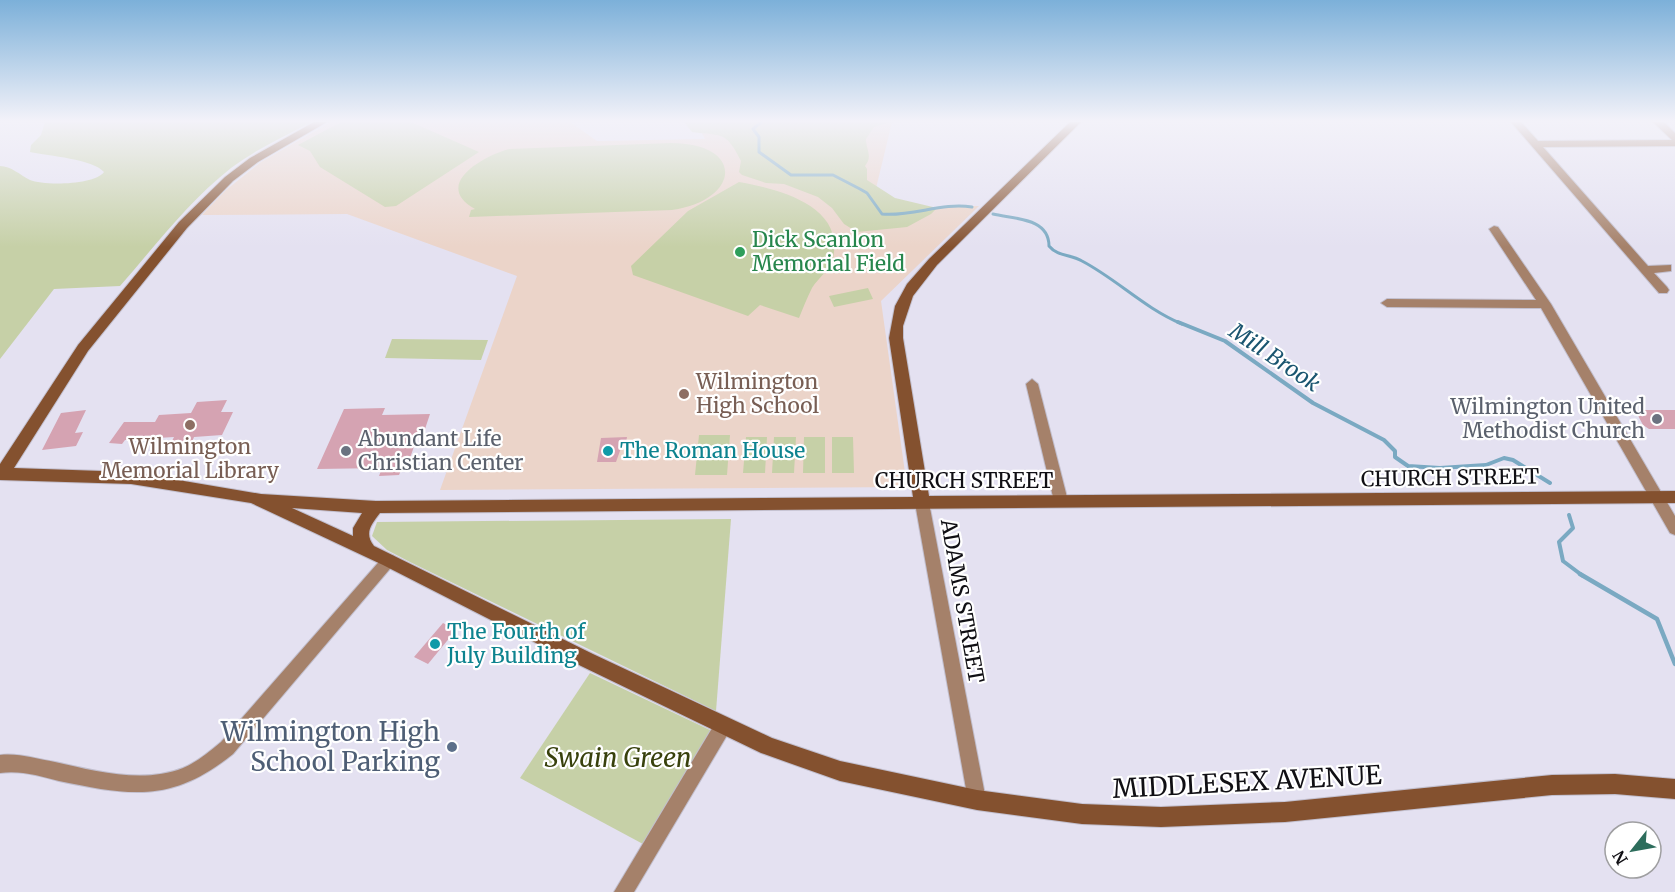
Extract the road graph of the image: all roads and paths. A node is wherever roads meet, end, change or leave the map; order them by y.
1 (249, 164) edge
2 (1033, 164) edge
3 (1552, 164) edge
4 (1494, 229) dead end
5 (1667, 268) dead end
6 (1645, 270) junction
7 (1663, 290) dead end
8 (1387, 303) dead end
9 (1545, 304) junction
10 (1032, 384) dead end
11 (1, 474) edge
12 (1657, 497) junction
13 (1675, 497) edge
14 (253, 498) junction
15 (1061, 501) junction
16 (922, 503) junction
17 (376, 507) junction
18 (1675, 529) edge
19 (369, 551) junction
20 (389, 560) junction
21 (723, 726) junction
22 (0, 764) edge
23 (1675, 789) edge
24 (977, 800) junction
25 (623, 892) edge

1 - 11 street
2 - 16 street, ADAMS STREET
3 - 6 street
4 - 9 street
5 - 6 street
6 - 7 street
8 - 9 street
9 - 12 street
10 - 15 street
11 - 14 street, MIDDLESEX AVENUE
12 - 13 street, CHURCH STREET
12 - 15 street, CHURCH STREET
12 - 18 street
14 - 17 street, CHURCH STREET
14 - 19 street, MIDDLESEX AVENUE
15 - 16 street, CHURCH STREET
16 - 17 street, CHURCH STREET
16 - 24 street, ADAMS STREET
17 - 19 street
19 - 20 street, MIDDLESEX AVENUE
20 - 21 street, MIDDLESEX AVENUE
20 - 22 street
21 - 24 street, MIDDLESEX AVENUE
21 - 25 street
23 - 24 street, MIDDLESEX AVENUE

